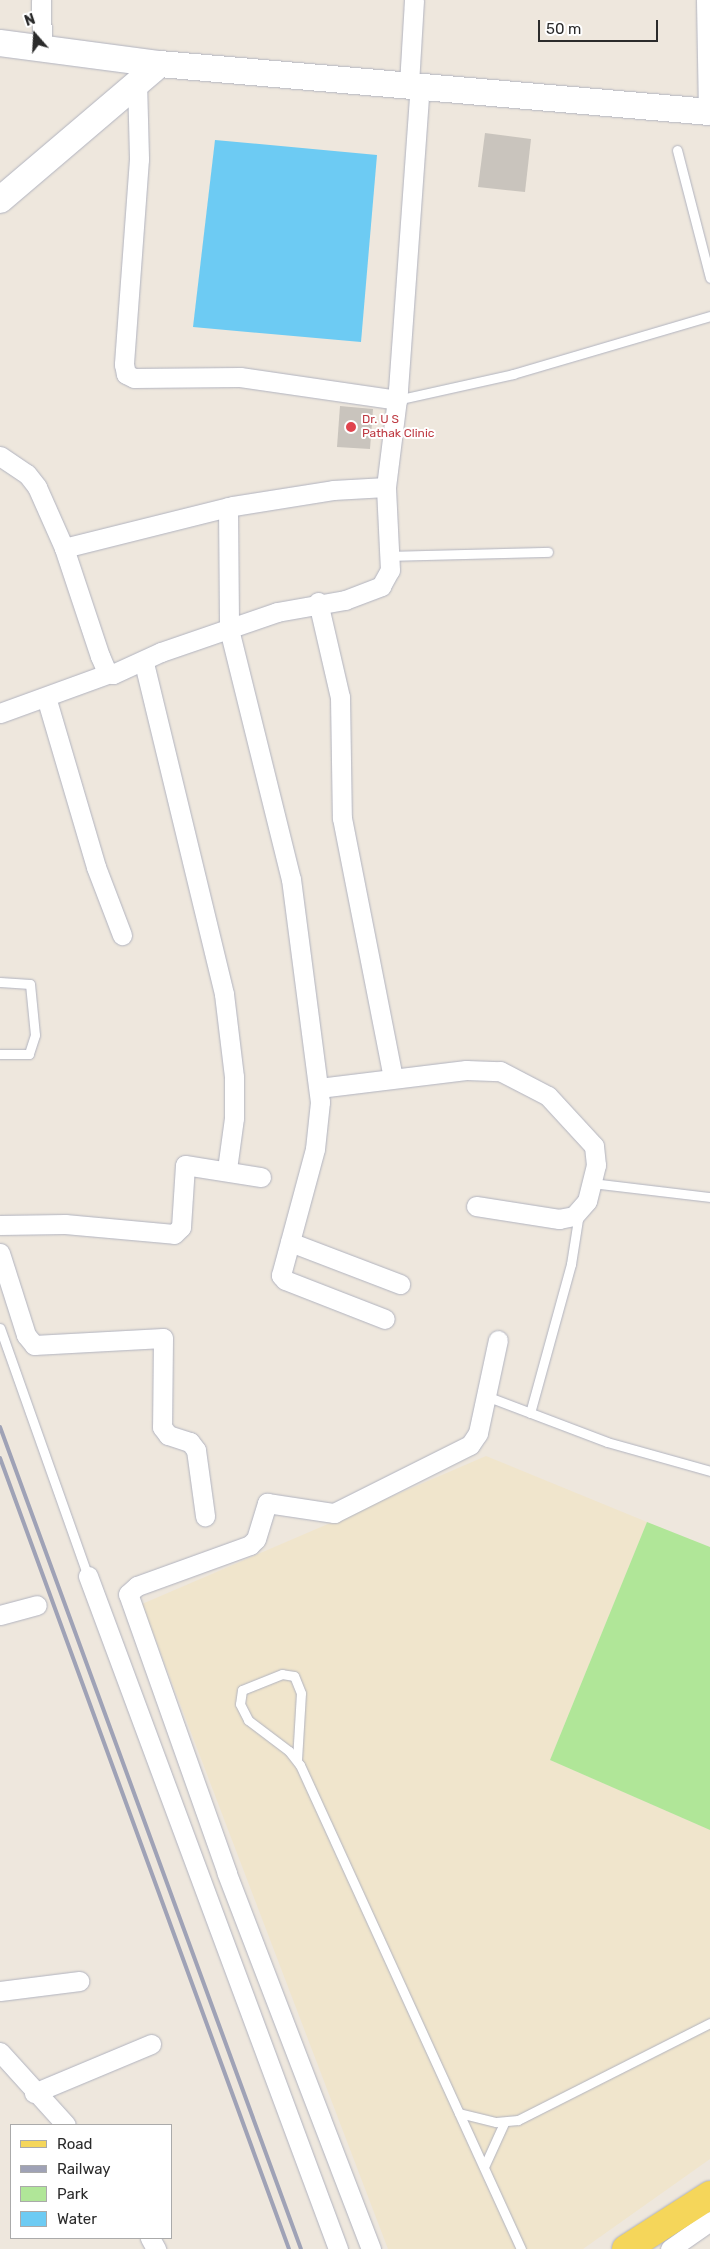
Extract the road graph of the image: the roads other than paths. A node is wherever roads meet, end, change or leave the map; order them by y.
1 (42, 0) edge
2 (414, 0) edge
3 (706, 0) edge
4 (0, 44) edge
5 (42, 48) junction
6 (160, 64) junction
7 (137, 81) junction
8 (414, 84) junction
9 (709, 112) edge
10 (677, 150) dead end
11 (0, 200) edge
12 (710, 278) edge
13 (710, 316) edge
14 (397, 400) junction
15 (0, 456) edge
16 (386, 487) junction
17 (228, 507) junction
18 (64, 548) junction
19 (548, 552) dead end
20 (391, 556) junction
21 (318, 602) junction
22 (230, 628) junction
23 (144, 663) junction
24 (110, 672) junction
25 (46, 698) junction
26 (0, 713) edge
27 (122, 935) dead end
28 (0, 982) edge
29 (0, 1054) edge
30 (393, 1078) junction
31 (319, 1088) junction
32 (226, 1169) junction
33 (261, 1177) dead end
34 (592, 1183) junction
35 (710, 1197) edge
36 (476, 1206) dead end
37 (579, 1213) junction
38 (0, 1226) edge
39 (290, 1242) junction
40 (0, 1253) edge
41 (400, 1284) dead end
42 (384, 1319) dead end
43 (0, 1328) edge
44 (498, 1340) dead end
45 (486, 1396) junction
46 (530, 1413) junction
47 (710, 1471) edge
48 (205, 1516) dead end
49 (88, 1576) joint
50 (37, 1605) dead end
51 (0, 1615) edge
52 (297, 1760) junction
53 (79, 1981) dead end
54 (0, 1991) edge
55 (710, 2024) edge
56 (151, 2044) dead end
57 (0, 2052) edge
58 (34, 2092) junction
59 (459, 2114) junction
60 (504, 2123) junction
61 (65, 2124) edge
62 (484, 2167) junction
63 (710, 2195) edge
64 (710, 2222) edge
65 (338, 2249) edge
66 (371, 2249) edge
67 (521, 2249) edge
68 (626, 2249) edge
69 (670, 2249) edge

1 - 5 street
2 - 8 street
3 - 9 street
4 - 5 street
5 - 6 street
6 - 7 street
6 - 8 street
7 - 11 street
7 - 14 street
8 - 9 street
8 - 14 street
10 - 12 lane
13 - 14 lane
14 - 16 street
15 - 18 street
16 - 17 street
16 - 20 street
17 - 18 street
17 - 22 street
18 - 24 street
19 - 20 lane
20 - 21 street
21 - 22 street
21 - 30 street
22 - 23 street
22 - 31 street
23 - 24 street
23 - 32 street
24 - 25 street
25 - 26 street
25 - 27 street
28 - 29 lane
30 - 31 street
30 - 34 street
31 - 39 street
32 - 33 street
32 - 38 street
34 - 35 lane
34 - 37 street
36 - 37 street
37 - 46 lane
39 - 41 street
39 - 42 street
40 - 48 street
43 - 49 lane
44 - 45 street
45 - 46 lane
45 - 66 street
46 - 47 lane
49 - 65 street
50 - 51 street
52 - 52 lane
52 - 59 lane
53 - 54 street
55 - 60 lane
56 - 58 street
57 - 58 street
58 - 61 street
59 - 60 lane
59 - 62 lane
60 - 62 lane
62 - 67 lane
63 - 68 main road
64 - 69 street

